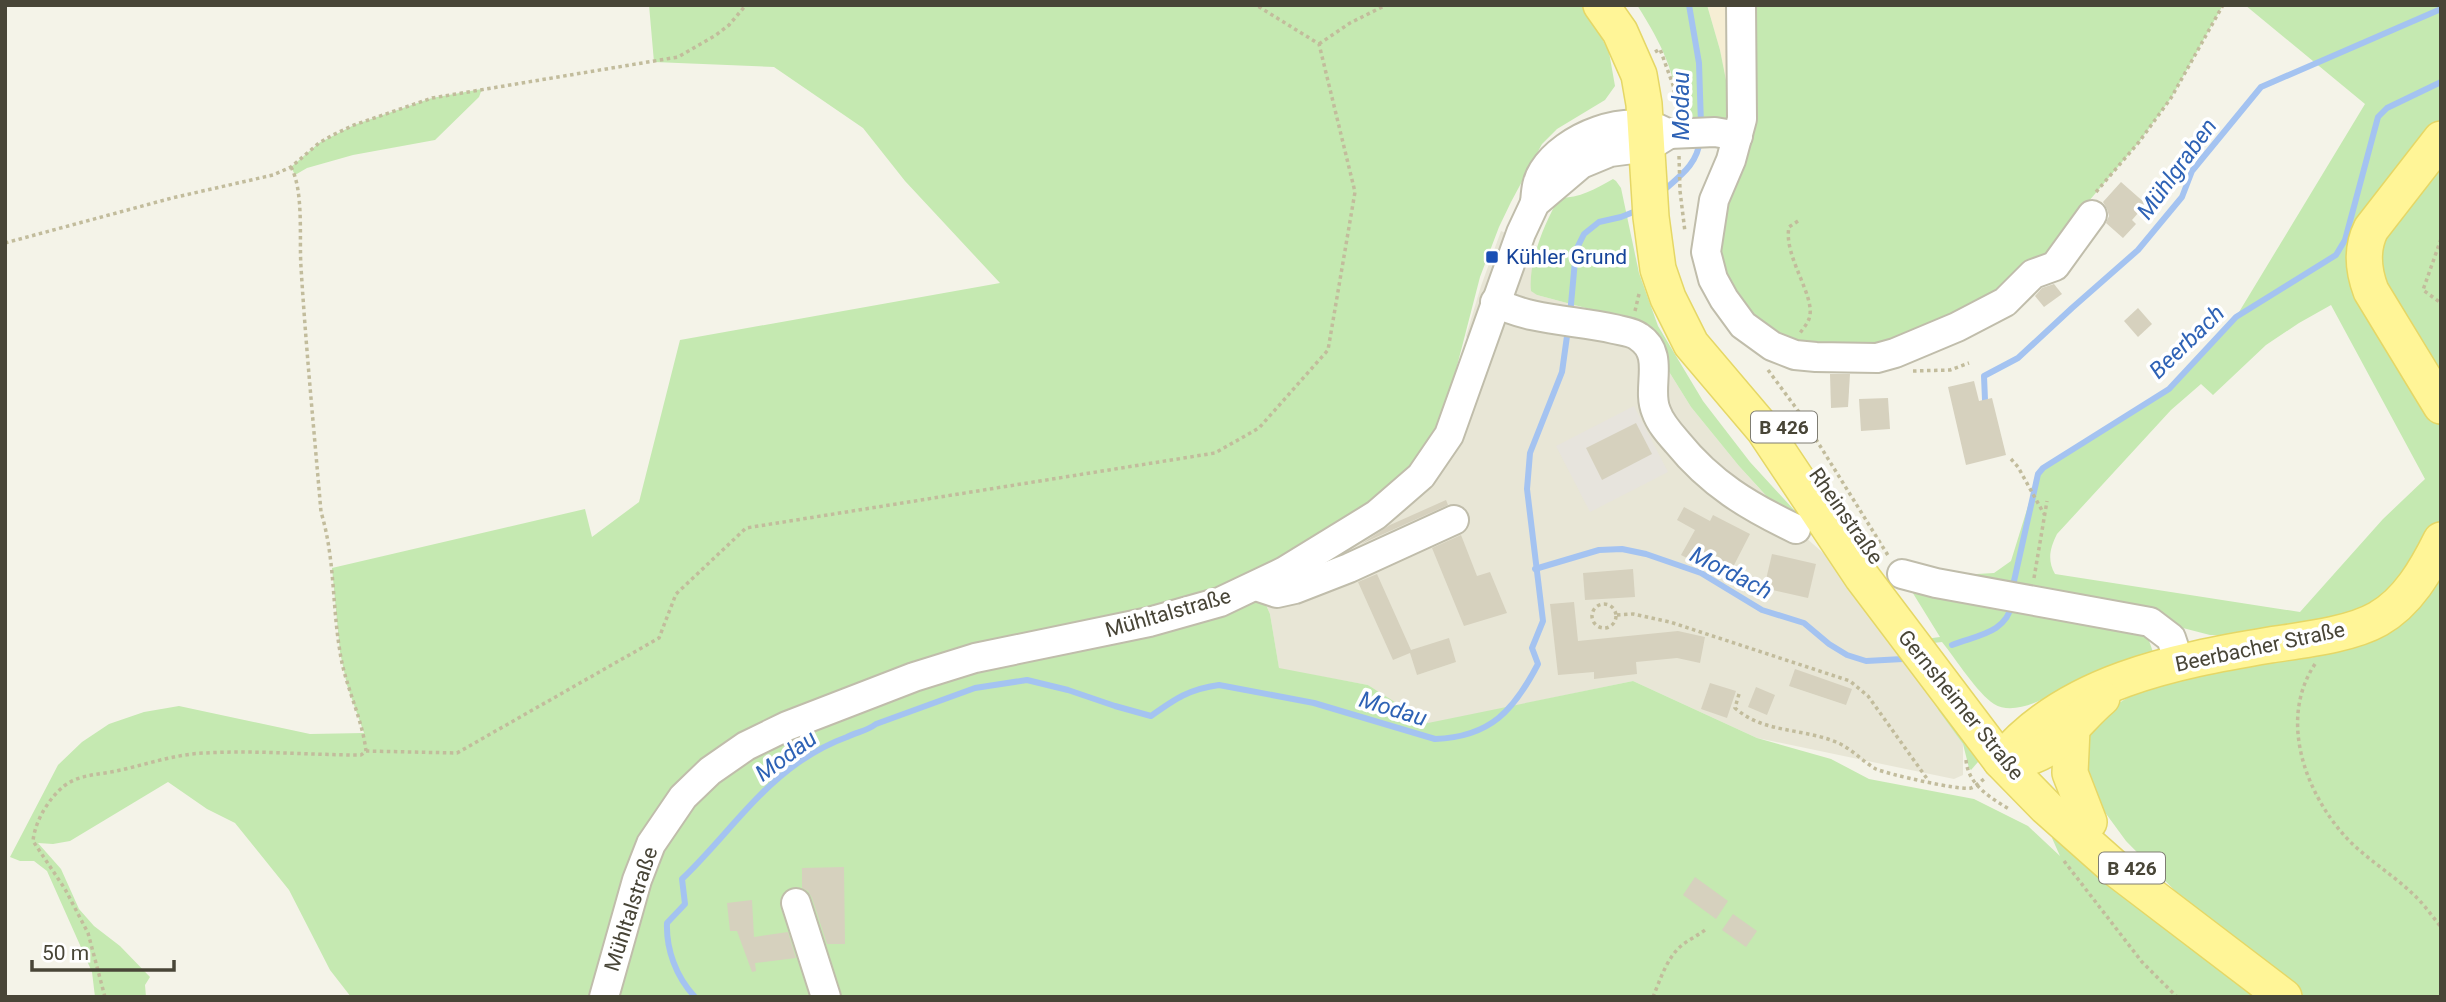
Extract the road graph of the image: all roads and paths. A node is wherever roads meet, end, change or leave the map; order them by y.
1 (746, 5) edge
2 (1256, 5) edge
3 (1385, 5) edge
4 (1601, 5) edge
5 (1621, 5) edge
6 (1741, 5) edge
7 (2222, 5) edge
8 (1319, 44) junction
9 (1727, 134) junction
10 (2441, 139) edge
11 (1665, 163) junction
12 (291, 167) junction
13 (2092, 207) joint
14 (1798, 221) dead end
15 (2441, 239) edge
16 (5, 243) edge
17 (1642, 288) dead end
18 (2441, 303) edge
19 (1504, 306) junction
20 (1633, 334) junction
21 (1775, 360) junction
22 (1882, 360) junction
23 (1969, 363) dead end
24 (2441, 407) edge
25 (2011, 459) dead end
26 (2047, 501) dead end
27 (2045, 515) junction
28 (1806, 518) junction
29 (1454, 520) dead end
30 (2441, 540) edge
31 (1256, 586) junction
32 (1892, 587) junction
33 (2030, 601) junction
34 (1617, 615) junction
35 (2328, 635) junction
36 (2179, 662) junction
37 (2124, 681) junction
38 (1739, 694) dead end
39 (2073, 729) junction
40 (366, 751) junction
41 (2015, 754) junction
42 (1927, 780) junction
43 (1977, 785) junction
44 (2017, 813) dead end
45 (2089, 822) junction
46 (2062, 858) dead end
47 (796, 903) dead end
48 (2176, 914) junction
49 (2441, 927) edge
50 (1706, 930) dead end
51 (104, 997) edge
52 (604, 997) edge
53 (826, 997) edge
54 (1653, 997) edge
55 (2177, 997) edge
56 (2284, 997) edge

1 - 12 path
2 - 8 path
3 - 8 path
4 - 11 main road, B 426
5 - 11 main road, B 426
6 - 9 street
7 - 13 path
8 - 40 path
9 - 11 street
9 - 21 street
10 - 24 main road
11 - 19 street, Mühltalstraße
11 - 28 main road, Rheinstraße / B 426
11 - 32 main road, Rheinstraße / B 426
12 - 16 path
12 - 40 path
13 - 22 street
14 - 21 path
15 - 18 path
17 - 20 path
19 - 20 street
19 - 31 street, Mühltalstraße
20 - 28 street
21 - 22 street
21 - 32 path
22 - 23 path
25 - 27 path
26 - 27 path
27 - 33 path
28 - 32 main road, B 426
29 - 31 street
30 - 35 main road, Beerbacher Straße
31 - 52 street, Mühltalstraße
32 - 33 street
32 - 41 main road, Gernsheimer Straße / B 426
33 - 36 street
34 - 34 path
34 - 42 path
35 - 36 main road, Beerbacher Straße
35 - 49 path
36 - 37 main road, Beerbacher Straße
37 - 39 main road, Beerbacher Straße
37 - 41 main road, Beerbacher Straße
38 - 42 path
39 - 41 main road, Beerbacher Straße
39 - 45 main road
40 - 51 path
41 - 43 path
41 - 45 main road, Gernsheimer Straße / B 426
41 - 48 main road, Gernsheimer Straße / B 426
42 - 43 path
43 - 44 path
45 - 48 main road, Gernsheimer Straße / B 426
46 - 55 path
47 - 53 street
48 - 56 main road, Gernsheimer Straße / B 426
50 - 54 path

